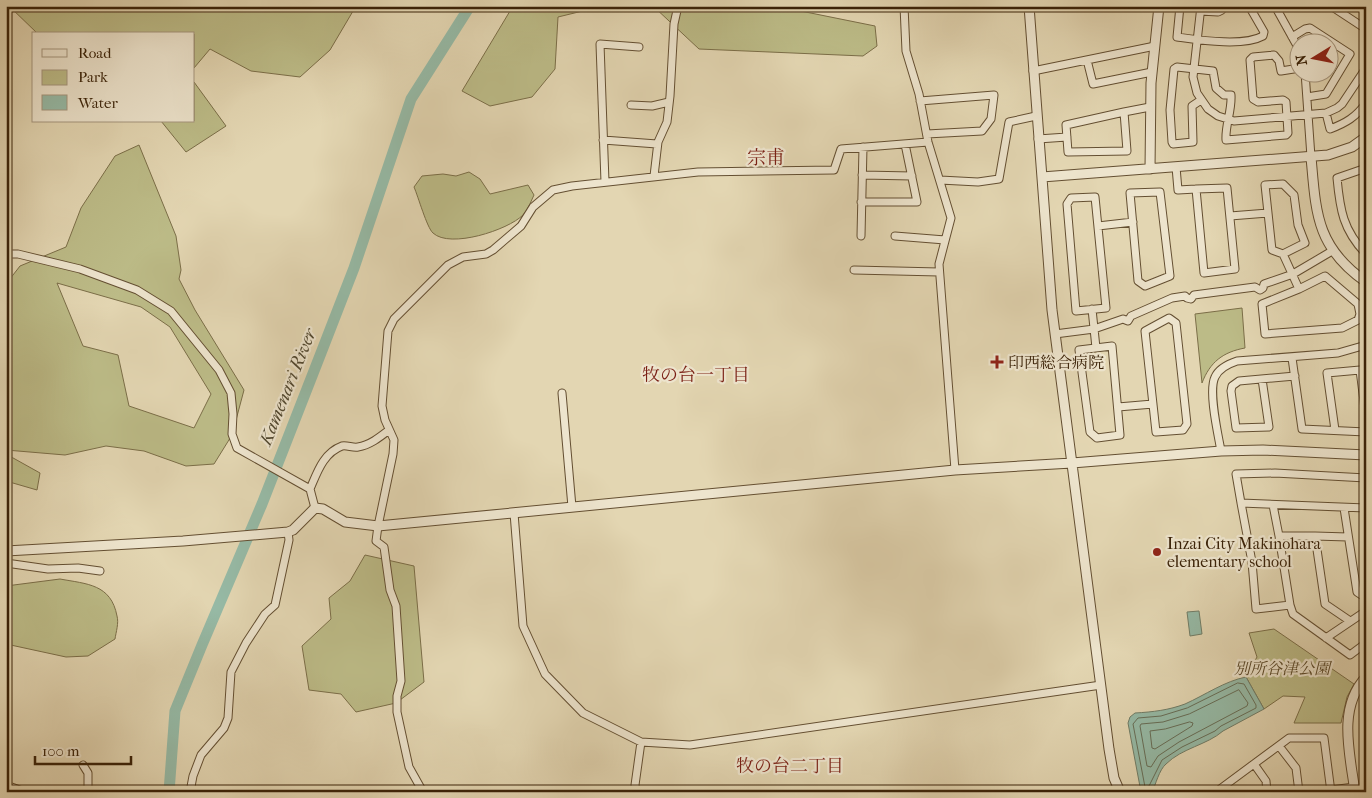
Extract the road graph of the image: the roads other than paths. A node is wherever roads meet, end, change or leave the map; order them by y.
1 (678, 6) edge
2 (904, 6) edge
3 (1029, 6) edge
4 (1159, 6) edge
5 (1180, 6) edge
6 (1222, 6) edge
7 (1248, 6) edge
8 (1275, 6) edge
9 (1331, 6) edge
10 (1201, 8) edge
11 (1366, 29) edge
12 (1300, 32) edge
13 (1316, 32) edge
14 (1290, 33) edge
15 (1196, 40) junction
16 (1155, 46) junction
17 (639, 47) dead end
18 (1340, 48) edge
19 (1087, 60) junction
20 (1366, 68) edge
21 (1193, 69) junction
22 (1290, 70) edge
23 (1033, 71) junction
24 (1340, 71) edge
25 (1152, 72) junction
26 (1306, 82) edge
27 (1333, 82) edge
28 (1307, 97) junction
29 (1201, 100) junction
30 (920, 101) junction
31 (669, 102) junction
32 (1366, 103) edge
33 (631, 104) dead end
34 (1150, 107) junction
35 (1124, 112) junction
36 (1326, 113) junction
37 (1036, 116) junction
38 (1308, 116) junction
39 (1287, 117) junction
40 (1228, 119) junction
41 (1067, 137) junction
42 (1366, 137) edge
43 (928, 138) junction
44 (1038, 139) junction
45 (603, 140) junction
46 (657, 144) junction
47 (905, 144) junction
48 (863, 148) junction
49 (1311, 157) junction
50 (1176, 167) junction
51 (1150, 169) junction
52 (1365, 171) edge
53 (862, 175) junction
54 (654, 176) junction
55 (912, 176) junction
56 (1042, 177) junction
57 (940, 180) junction
58 (605, 182) junction
59 (1196, 189) junction
60 (861, 202) junction
61 (1268, 212) junction
62 (1230, 216) junction
63 (1133, 222) junction
64 (1098, 226) junction
65 (861, 236) dead end
66 (895, 236) dead end
67 (945, 240) junction
68 (1332, 250) junction
69 (6, 254) edge
70 (1283, 254) junction
71 (1366, 254) edge
72 (854, 270) dead end
73 (939, 272) junction
74 (1292, 274) junction
75 (1366, 282) edge
76 (1299, 289) junction
77 (1092, 309) junction
78 (1094, 329) junction
79 (1055, 334) junction
80 (1366, 345) edge
81 (1096, 348) junction
82 (1292, 358) junction
83 (1295, 376) junction
84 (1262, 379) junction
85 (562, 393) dead end
86 (1153, 404) junction
87 (1118, 408) junction
88 (1366, 416) edge
89 (389, 430) junction
90 (1335, 430) junction
91 (1366, 432) edge
92 (1221, 451) junction
93 (1366, 455) edge
94 (1072, 463) junction
95 (956, 470) junction
96 (1366, 478) edge
97 (310, 489) junction
98 (1241, 503) junction
99 (1273, 505) junction
100 (572, 507) junction
101 (314, 508) junction
102 (1344, 508) junction
103 (1366, 508) edge
104 (514, 512) junction
105 (378, 526) junction
106 (288, 532) junction
107 (1279, 536) junction
108 (1314, 536) junction
109 (1348, 536) junction
110 (6, 551) edge
111 (6, 563) edge
112 (100, 571) dead end
113 (1366, 598) edge
114 (1290, 605) junction
115 (1366, 611) edge
116 (1350, 622) junction
117 (1326, 638) junction
118 (1366, 643) edge
119 (1366, 677) edge
120 (1101, 686) junction
121 (641, 742) junction
122 (1279, 746) junction
123 (1254, 764) junction
124 (84, 765) dead end
125 (6, 785) edge
126 (1355, 789) edge
127 (1331, 791) edge
128 (25, 792) edge
129 (88, 792) edge
130 (190, 792) edge
131 (423, 792) edge
132 (636, 792) edge
133 (1120, 792) edge
134 (1216, 792) edge
135 (1267, 792) edge
136 (1299, 792) edge

1 - 31 street
2 - 30 street
3 - 23 street
4 - 16 street
5 - 15 street
6 - 10 street
7 - 15 street
8 - 14 street
9 - 11 street
10 - 15 street
12 - 13 street
15 - 21 street
16 - 19 street
16 - 25 street
17 - 45 street
18 - 24 street
19 - 23 street
19 - 25 street
20 - 36 street
21 - 29 street
21 - 29 street
21 - 40 street
22 - 39 street
23 - 37 street
25 - 34 street
26 - 28 street
27 - 28 street
28 - 38 street
29 - 40 street
30 - 43 street
30 - 43 street
31 - 33 street
31 - 46 street
32 - 36 street
34 - 35 street
34 - 51 street
35 - 41 street
35 - 41 street
36 - 38 street
37 - 44 street
37 - 57 street
38 - 39 street
38 - 49 street
39 - 40 street
39 - 40 street
41 - 44 street
42 - 49 street
43 - 47 street
43 - 57 street
44 - 56 street
45 - 46 street
45 - 58 street
46 - 54 street
47 - 48 street
47 - 55 street
48 - 53 street
48 - 54 street
49 - 50 street
49 - 68 street
50 - 51 street
50 - 59 street
51 - 56 street
52 - 71 street
53 - 55 street
53 - 60 street
54 - 58 street
55 - 60 street
56 - 79 street
57 - 67 street
58 - 89 street
59 - 62 street
59 - 62 street
60 - 65 street
61 - 62 street
61 - 70 street
61 - 70 street
63 - 63 street
63 - 64 street
64 - 77 street
64 - 77 street
66 - 67 street
67 - 73 street
68 - 74 street
68 - 75 street
69 - 97 street
70 - 74 street
72 - 73 street
73 - 95 street
74 - 76 street
74 - 78 street
76 - 76 street
77 - 78 street
78 - 79 street
78 - 81 street
79 - 94 street
80 - 82 street
81 - 87 street
81 - 87 street
82 - 83 street
82 - 92 street
83 - 84 street
83 - 90 street
84 - 84 street
85 - 100 street
86 - 86 street
86 - 87 street
88 - 90 street
89 - 97 street
89 - 105 street
90 - 91 street
92 - 93 street
92 - 94 street
94 - 95 street
94 - 120 street
95 - 100 street
96 - 98 street
97 - 101 street
98 - 99 street
98 - 114 street
99 - 102 street
99 - 107 street
100 - 104 street
101 - 105 street
101 - 106 street
102 - 103 street
102 - 109 street
104 - 105 street
104 - 121 street
105 - 131 street
106 - 110 street
106 - 130 street
107 - 108 street
107 - 114 street
108 - 109 street
108 - 116 street
109 - 113 street
111 - 112 street
114 - 117 street
115 - 116 street
116 - 117 street
117 - 118 street
119 - 126 street
120 - 121 street
120 - 133 street
121 - 132 street
122 - 123 street
122 - 127 street
122 - 136 street
123 - 134 street
123 - 135 street
124 - 129 street
125 - 128 street
126 - 127 street

